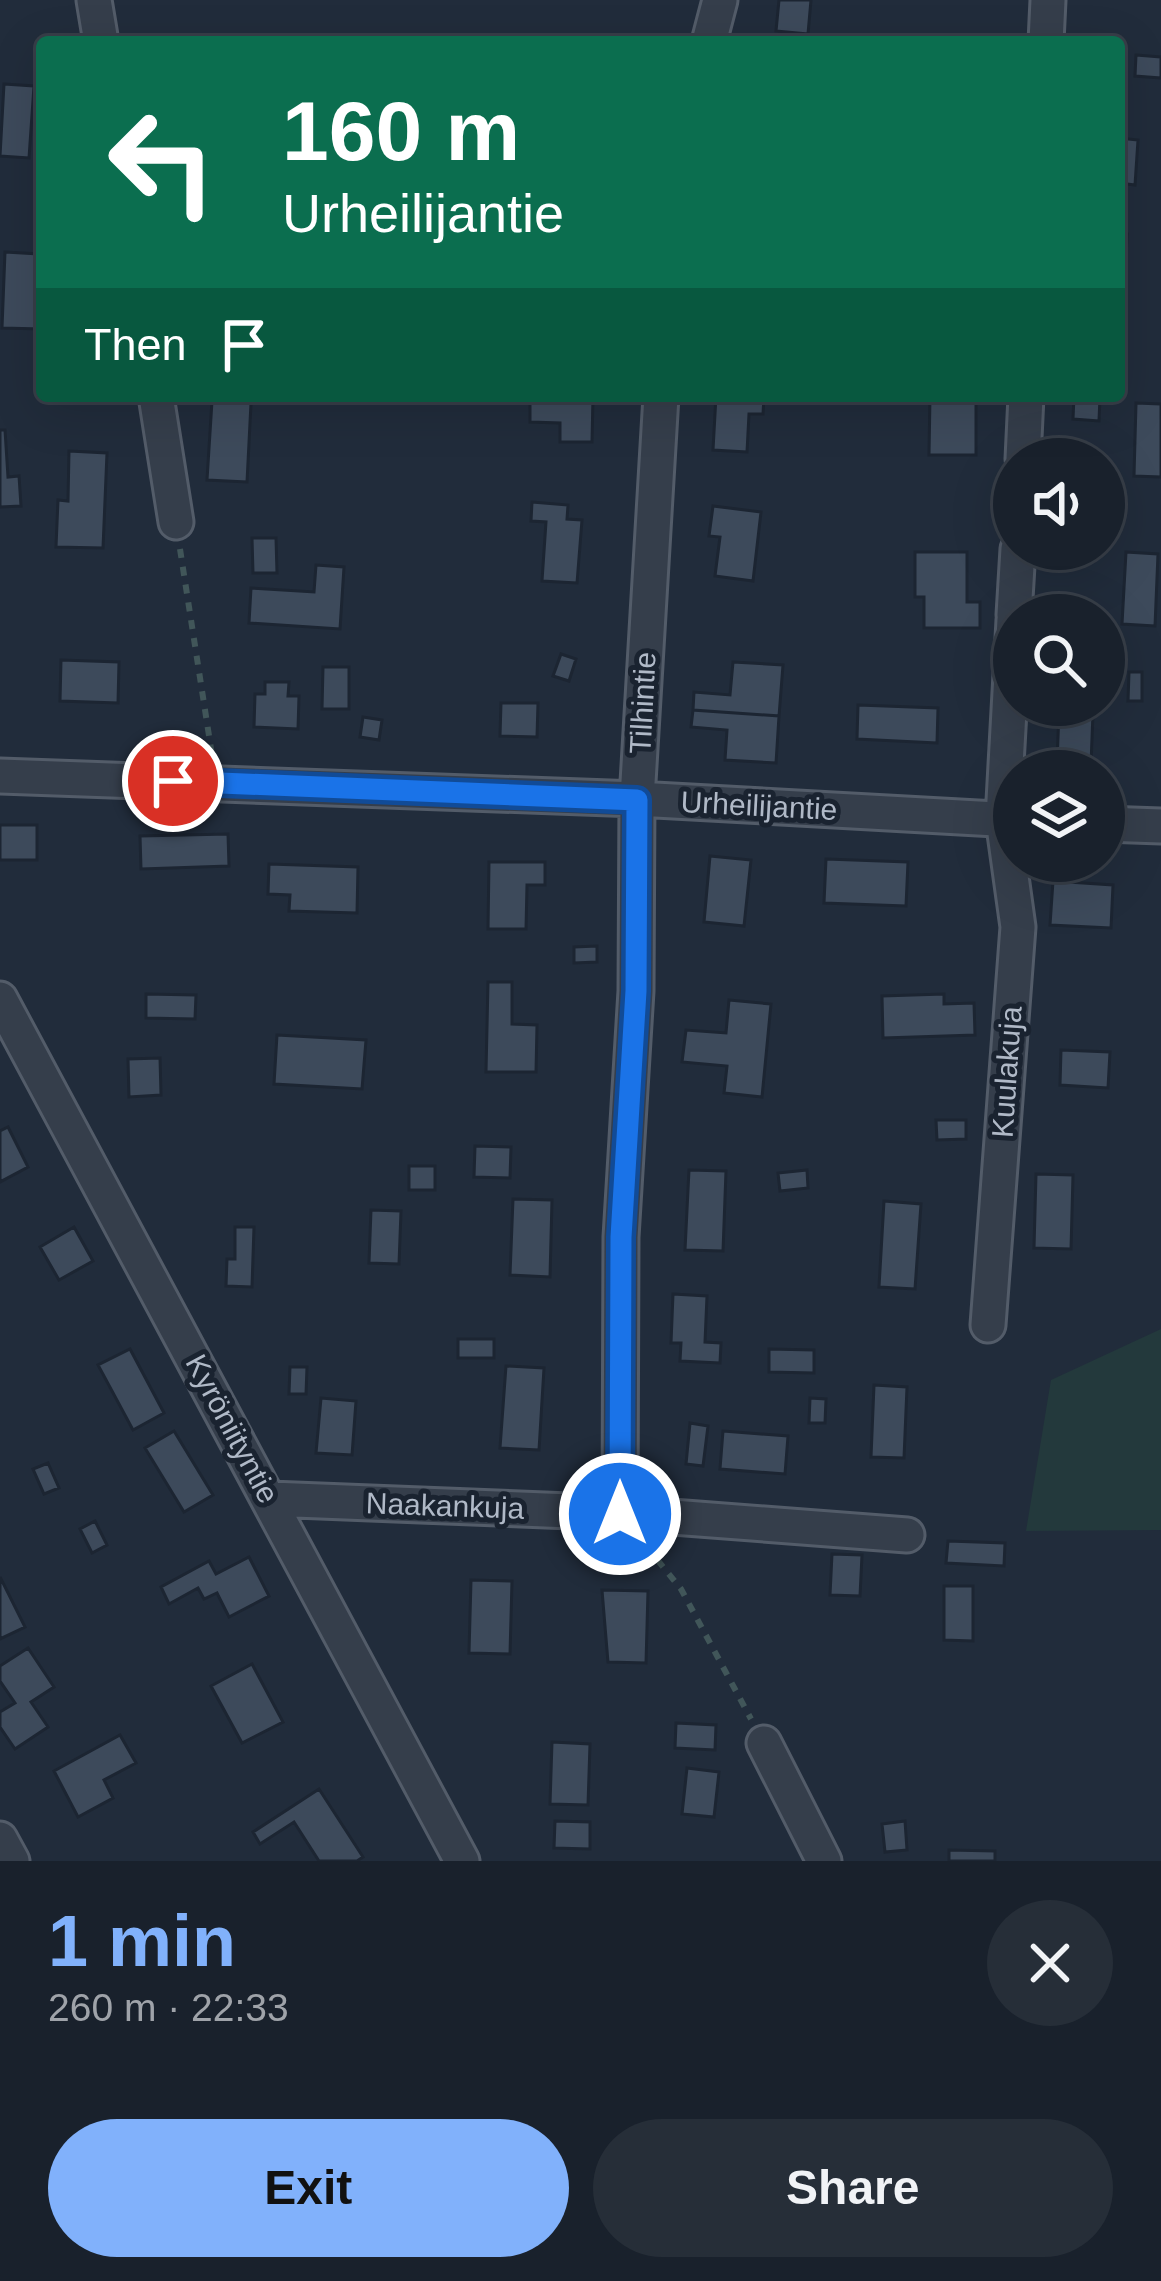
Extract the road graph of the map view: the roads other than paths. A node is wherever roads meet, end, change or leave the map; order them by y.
1 (94, 0) edge
2 (720, 0) edge
3 (1048, 0) edge
4 (99, 36) edge
5 (711, 36) edge
6 (1046, 36) edge
7 (157, 402) edge
8 (662, 402) edge
9 (1026, 402) edge
10 (1024, 438) edge
11 (176, 522) road end
12 (0, 776) edge
13 (637, 800) junction
14 (993, 819) edge
15 (1125, 825) edge
16 (1161, 826) edge
17 (1014, 882) edge
18 (0, 999) edge
19 (988, 1325) dead end
20 (270, 1499) junction
21 (620, 1514) junction
22 (908, 1535) dead end
23 (764, 1743) road end
24 (0, 1839) edge
25 (12, 1861) edge
26 (462, 1861) edge
27 (824, 1861) edge

1 - 4 street
2 - 5 street
3 - 6 street
7 - 11 street
8 - 13 street, Tilhintie
9 - 10 street
12 - 13 street, Urheilijantie
13 - 14 street, Urheilijantie
13 - 21 street, Tilhintie
15 - 16 street
17 - 19 street, Kuulakuja
18 - 20 street, Kyröniityntie
20 - 21 street, Naakankuja
20 - 26 street, Kyröniityntie
21 - 22 street, Naakankuja
23 - 27 street
24 - 25 street

